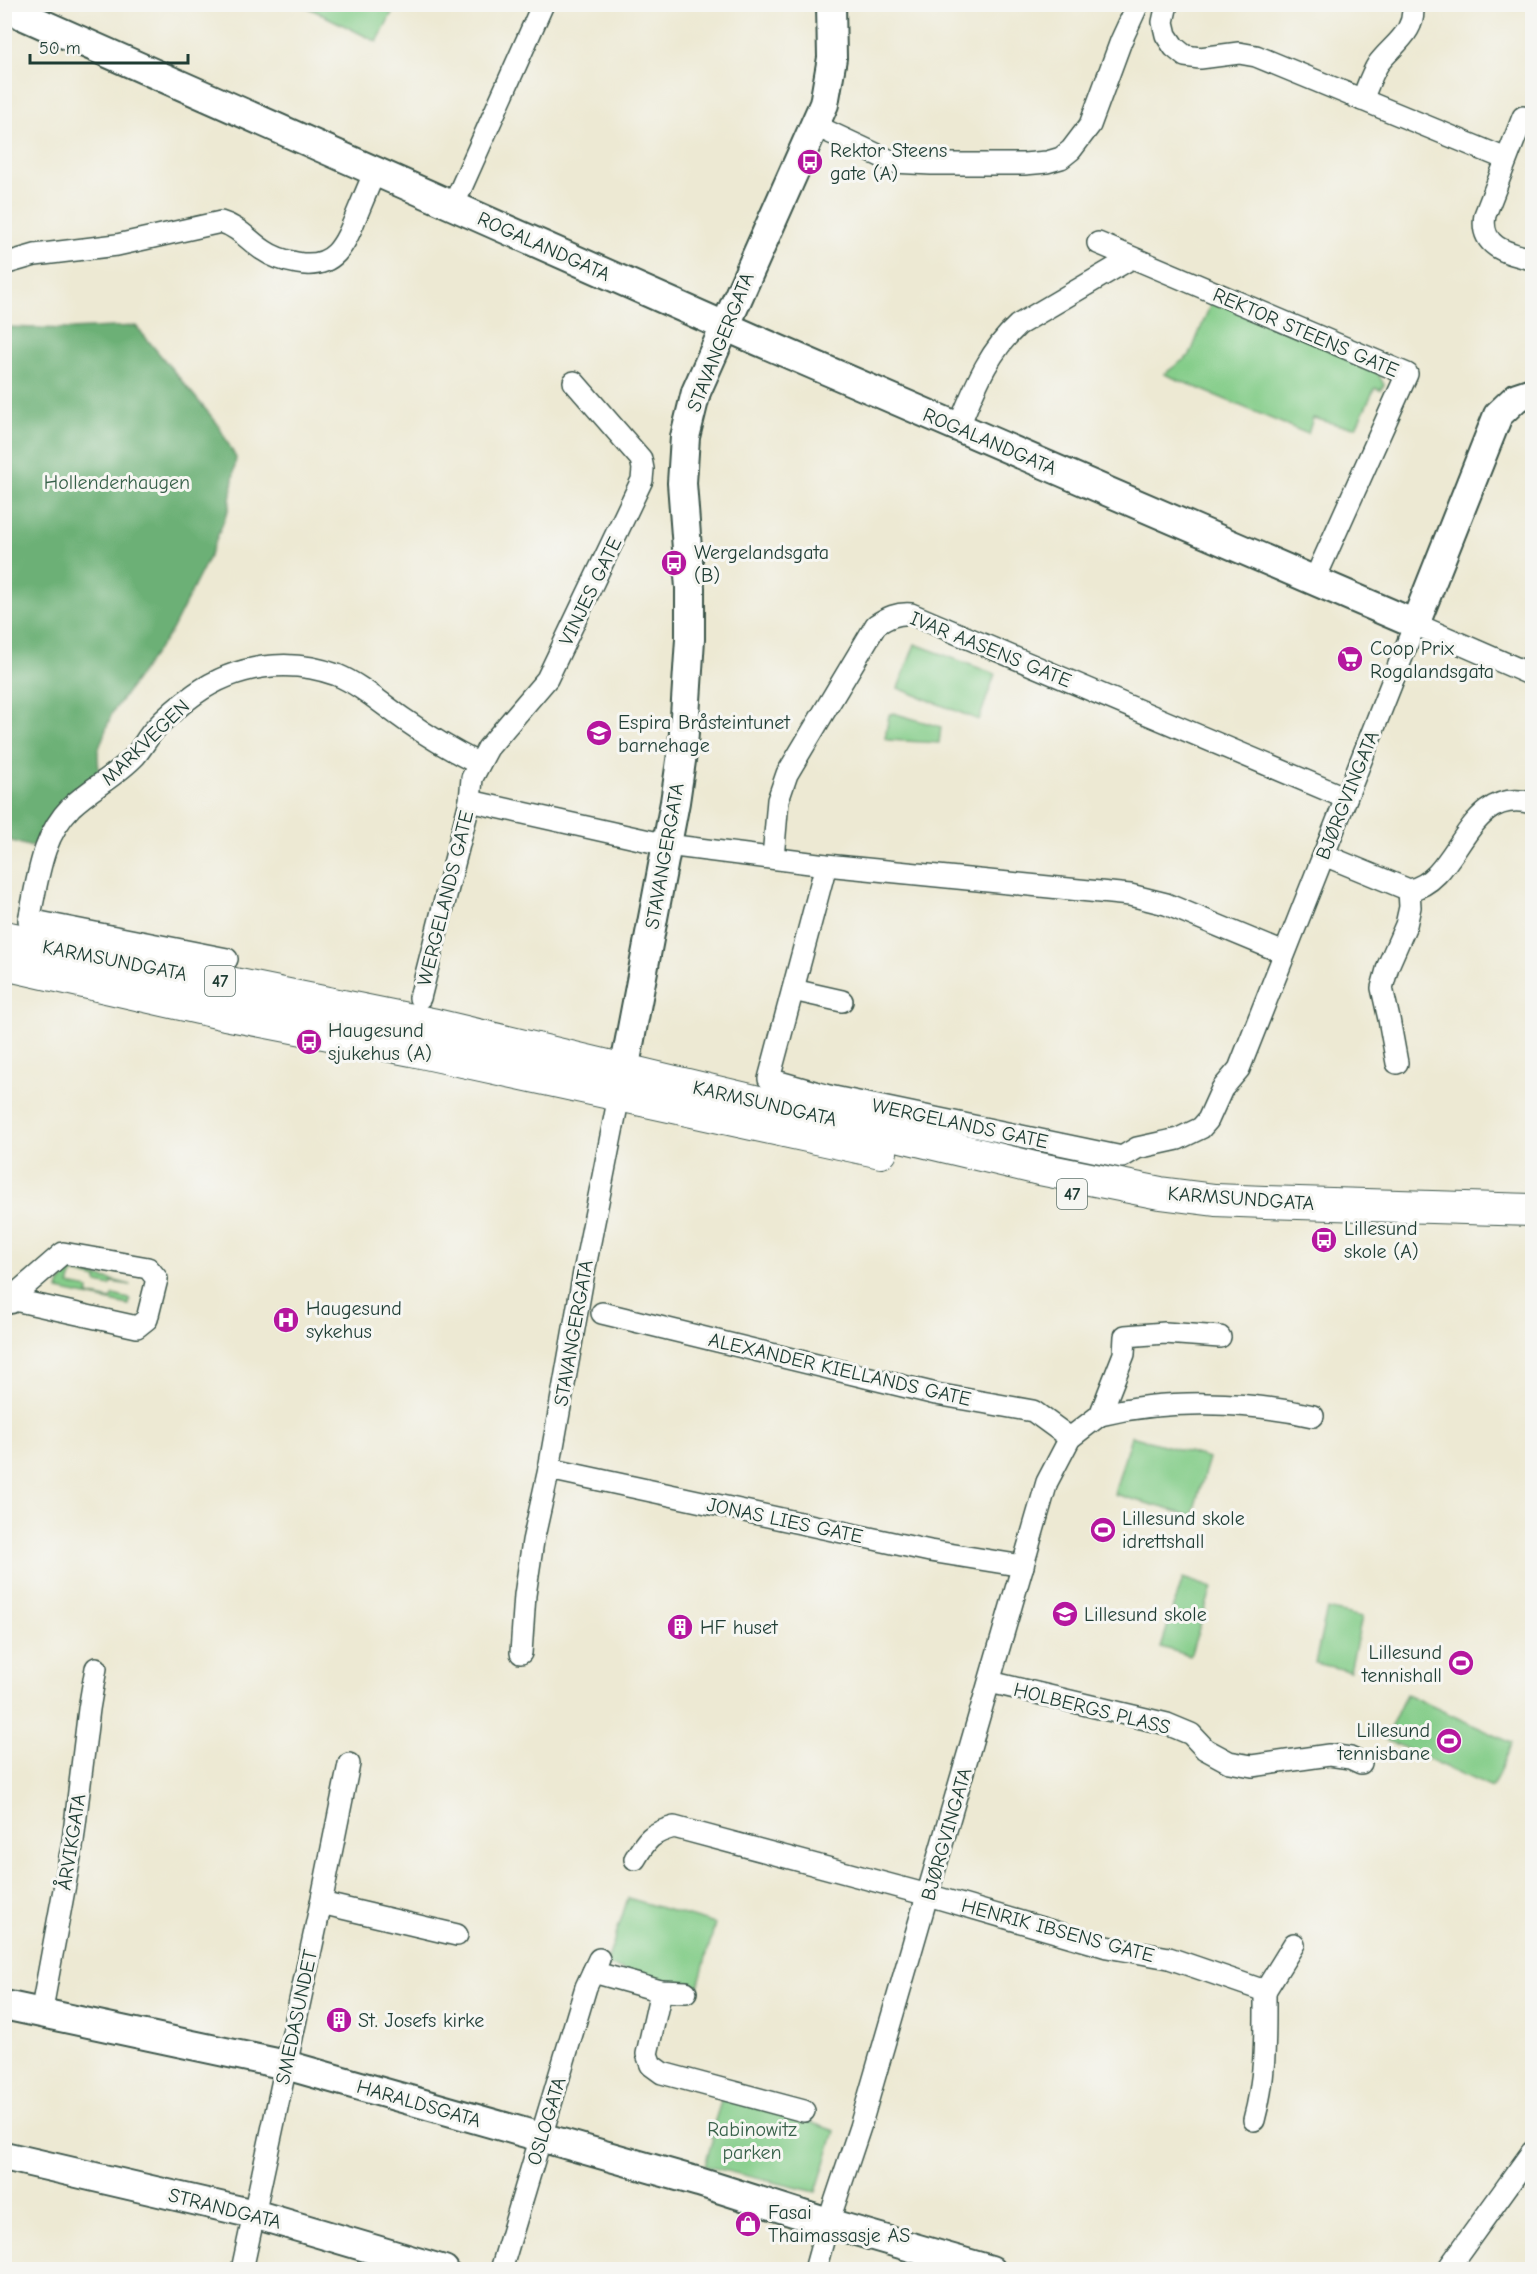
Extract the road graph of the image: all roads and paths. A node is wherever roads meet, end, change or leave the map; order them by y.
1 (543, 4) edge
2 (831, 4) edge
3 (1138, 4) edge
4 (1167, 4) edge
5 (1412, 4) edge
6 (4, 7) edge
7 (1362, 100) junction
8 (1523, 117) dead end
9 (814, 125) junction
10 (1506, 159) junction
11 (375, 171) junction
12 (453, 206) junction
13 (1098, 243) dead end
14 (1130, 259) junction
15 (1533, 259) edge
16 (4, 264) edge
17 (724, 326) junction
18 (574, 382) dead end
19 (1533, 392) edge
20 (958, 428) junction
21 (1314, 581) junction
22 (1415, 624) junction
23 (1531, 672) edge
24 (479, 764) junction
25 (1346, 798) junction
26 (470, 801) junction
27 (1533, 803) edge
28 (667, 845) junction
29 (1324, 855) junction
30 (772, 858) junction
31 (826, 865) junction
32 (1409, 890) junction
33 (4, 937) edge
34 (1284, 953) junction
35 (227, 959) dead end
36 (4, 964) edge
37 (793, 990) junction
38 (420, 998) dead end
39 (842, 1001) dead end
40 (1396, 1063) dead end
41 (621, 1083) junction
42 (1122, 1158) joint
43 (1533, 1210) edge
44 (1533, 1227) edge
45 (7, 1299) edge
46 (602, 1313) dead end
47 (1220, 1338) dead end
48 (1100, 1415) junction
49 (1313, 1416) dead end
50 (1070, 1438) junction
51 (549, 1469) junction
52 (1023, 1566) junction
53 (521, 1653) dead end
54 (96, 1668) dead end
55 (990, 1683) junction
56 (1360, 1763) dead end
57 (349, 1764) dead end
58 (635, 1859) dead end
59 (928, 1895) junction
60 (321, 1903) junction
61 (457, 1935) dead end
62 (1294, 1944) dead end
63 (661, 1991) junction
64 (1265, 1991) junction
65 (686, 1992) dead end
66 (4, 2006) edge
67 (41, 2014) junction
68 (286, 2065) junction
69 (804, 2111) dead end
70 (1254, 2120) dead end
71 (541, 2138) junction
72 (1533, 2152) edge
73 (4, 2156) edge
74 (254, 2214) junction
75 (828, 2223) junction
76 (242, 2270) edge
77 (444, 2270) edge
78 (501, 2270) edge
79 (815, 2270) edge
80 (991, 2270) edge
81 (1447, 2270) edge

1 - 12 street, ROGALANDGATA
2 - 9 street, STAVANGERGATA
3 - 9 street
4 - 7 street
5 - 7 street
6 - 11 street, ROGALANDGATA
7 - 10 street
8 - 10 street
9 - 17 street, STAVANGERGATA
10 - 15 street
11 - 12 street, ROGALANDGATA
11 - 16 street
12 - 17 street, ROGALANDGATA
13 - 14 street, REKTOR STEENS GATE
14 - 20 street
14 - 21 street, REKTOR STEENS GATE
17 - 20 street, ROGALANDGATA
17 - 28 street, STAVANGERGATA
18 - 24 street, VINJES GATE
19 - 22 street, BJØRGVINGATA
20 - 21 street, ROGALANDGATA
21 - 22 street, ROGALANDGATA
22 - 23 street, ROGALANDGATA
22 - 25 street, BJØRGVINGATA
24 - 26 street, VINJES GATE
24 - 35 street, MARKVEGEN
25 - 29 street, BJØRGVINGATA
25 - 30 street, IVAR AASENS GATE
26 - 28 street, WERGELANDS GATE
26 - 38 street, WERGELANDS GATE
27 - 32 street
28 - 30 street, WERGELANDS GATE
28 - 41 street, STAVANGERGATA
29 - 32 street
29 - 34 street, BJØRGVINGATA
30 - 31 street, WERGELANDS GATE
31 - 34 street, WERGELANDS GATE
31 - 37 street, WERGELANDS GATE
32 - 40 street
33 - 41 main road, KARMSUNDGATA / 47
34 - 42 street, BJØRGVINGATA
36 - 41 main road, KARMSUNDGATA / 47
37 - 39 street
37 - 42 street, WERGELANDS GATE
41 - 43 main road, KARMSUNDGATA / 47
41 - 44 main road, KARMSUNDGATA / 47
41 - 51 street, STAVANGERGATA
45 - 45 street
46 - 50 street, ALEXANDER KIELLANDS GATE
47 - 48 street
48 - 49 street, BJØRGVINGATA
48 - 50 street, BJØRGVINGATA
50 - 52 street, BJØRGVINGATA
51 - 52 street, JONAS LIES GATE
51 - 53 street, STAVANGERGATA
52 - 55 street, BJØRGVINGATA
54 - 67 street, ÅRVIKGATA
55 - 56 street, HOLBERGS PLASS
55 - 59 street, BJØRGVINGATA
57 - 60 street, SMEDASUNDET
58 - 59 street, HENRIK IBSENS GATE
59 - 64 street, HENRIK IBSENS GATE
59 - 75 street, BJØRGVINGATA
60 - 61 street
60 - 68 street, SMEDASUNDET
62 - 64 street
63 - 65 street
63 - 69 street
63 - 71 street, OSLOGATA
64 - 70 street
66 - 67 street, HARALDSGATA
67 - 68 street, HARALDSGATA
68 - 71 street, HARALDSGATA
68 - 74 street, SMEDASUNDET
71 - 75 street, HARALDSGATA
71 - 78 street, OSLOGATA
72 - 81 street
73 - 74 street, STRANDGATA
74 - 76 street, SMEDASUNDET
74 - 77 street, STRANDGATA
75 - 79 street, BJØRGVINGATA
75 - 80 street, HARALDSGATA

